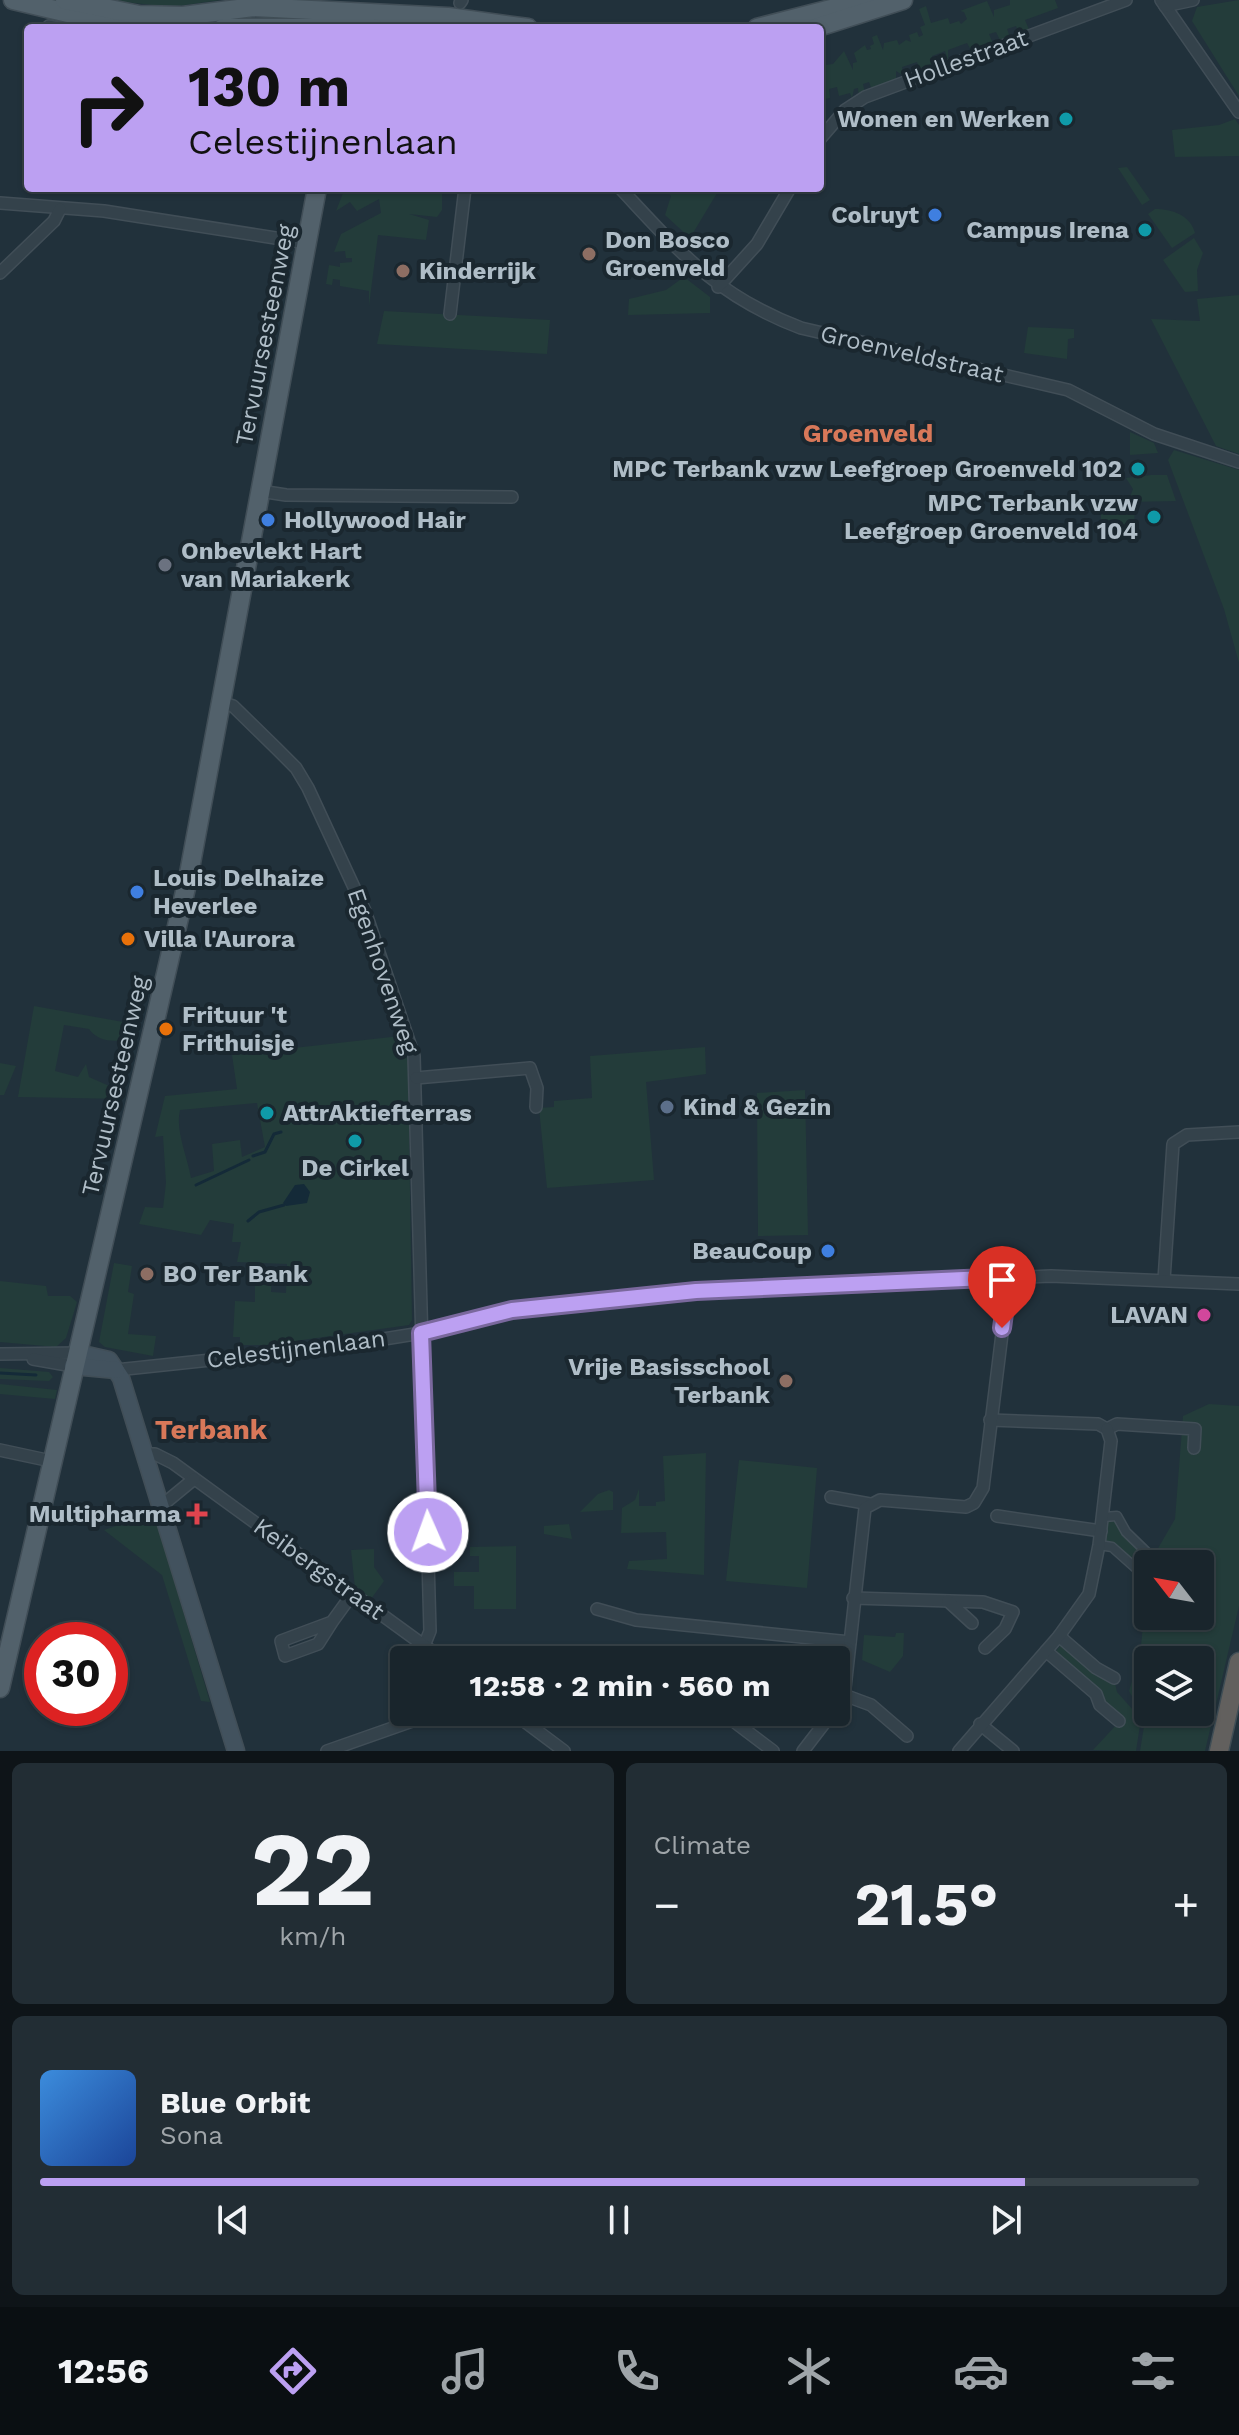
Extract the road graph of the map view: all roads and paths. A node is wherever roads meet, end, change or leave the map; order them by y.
1 (13, 0) edge
2 (65, 0) edge
3 (866, 0) edge
4 (903, 0) edge
5 (1126, 0) edge
6 (1193, 0) edge
7 (250, 3) edge
8 (1163, 3) edge
9 (224, 13) edge
10 (342, 22) edge
11 (114, 24) edge
12 (499, 24) edge
13 (773, 24) edge
14 (824, 25) edge
15 (1239, 112) edge
16 (824, 134) edge
17 (316, 192) edge
18 (465, 192) edge
19 (624, 192) edge
20 (788, 192) edge
21 (0, 203) edge
22 (60, 209) junction
23 (307, 243) junction
24 (0, 273) edge
25 (718, 287) junction
26 (450, 314) dead end
27 (1239, 462) edge
28 (260, 491) junction
29 (512, 497) dead end
30 (223, 703) junction
31 (416, 1078) junction
32 (536, 1107) dead end
33 (1239, 1132) edge
34 (1009, 1277) junction
35 (1164, 1280) junction
36 (1239, 1284) edge
37 (421, 1333) junction
38 (0, 1354) edge
39 (75, 1360) junction
40 (116, 1370) junction
41 (990, 1420) junction
42 (1107, 1429) junction
43 (1194, 1448) dead end
44 (0, 1450) edge
45 (145, 1454) junction
46 (51, 1461) junction
47 (194, 1479) junction
48 (831, 1497) dead end
49 (870, 1504) junction
50 (160, 1507) junction
51 (997, 1516) dead end
52 (1103, 1517) junction
53 (1101, 1531) junction
54 (1099, 1545) junction
55 (1145, 1550) edge
56 (1134, 1567) edge
57 (353, 1593) junction
58 (853, 1598) junction
59 (948, 1601) junction
60 (597, 1609) dead end
61 (332, 1622) dead end
62 (972, 1623) dead end
63 (1059, 1636) junction
64 (850, 1642) junction
65 (424, 1646) joint
66 (850, 1646) edge
67 (985, 1648) dead end
68 (1046, 1651) junction
69 (1239, 1662) edge
70 (1114, 1678) dead end
71 (0, 1688) edge
72 (850, 1697) edge
73 (1119, 1721) dead end
74 (980, 1724) junction
75 (403, 1726) edge
76 (531, 1726) edge
77 (743, 1726) edge
78 (823, 1726) edge
79 (907, 1736) dead end
80 (353, 1746) edge
81 (236, 1751) edge
82 (327, 1751) edge
83 (564, 1751) edge
84 (773, 1751) edge
85 (803, 1751) edge
86 (959, 1751) edge
87 (1013, 1751) edge
88 (1219, 1751) edge

1 - 11 main road
2 - 9 main road
3 - 13 main road
4 - 14 main road
5 - 16 street, Hollestraat
6 - 8 street
7 - 9 main road
7 - 10 main road
8 - 15 street
9 - 10 main road
10 - 12 main road
17 - 23 main road, Tervuursesteenweg
18 - 26 street
19 - 25 street, Groenveldstraat
20 - 25 street
21 - 22 street
22 - 23 street
22 - 24 street
23 - 28 main road, Tervuursesteenweg
25 - 27 street, Groenveldstraat
28 - 29 street
28 - 30 main road, Tervuursesteenweg
30 - 31 street, Egenhovenweg
30 - 39 main road, Tervuursesteenweg
31 - 32 street
31 - 37 street, Egenhovenweg
33 - 35 street
34 - 35 street, Celestijnenlaan
34 - 37 street, Celestijnenlaan
34 - 41 street
35 - 36 street, Celestijnenlaan
37 - 40 street, Celestijnenlaan
37 - 65 street, Egenhovenweg
38 - 39 street
39 - 40 main road
39 - 46 main road, Tervuursesteenweg
40 - 45 main road
41 - 42 street
41 - 49 street
42 - 43 street
42 - 52 street
44 - 46 street
45 - 47 street, Keibergstraat
45 - 50 main road
46 - 71 main road, Tervuursesteenweg
47 - 50 street
47 - 57 street, Keibergstraat
48 - 49 street
49 - 58 street
50 - 81 main road
51 - 53 street
52 - 53 street
52 - 55 street
53 - 54 street
54 - 56 street
54 - 63 street
57 - 61 street
57 - 65 street, Keibergstraat
58 - 59 street
58 - 64 street
59 - 62 street
59 - 67 street
60 - 64 street
63 - 68 street
63 - 70 street
64 - 66 street
68 - 73 street
68 - 74 street
69 - 88 highway
72 - 79 street
74 - 86 street
74 - 87 street
75 - 80 street
76 - 83 street
77 - 84 street
78 - 85 street
80 - 82 street

